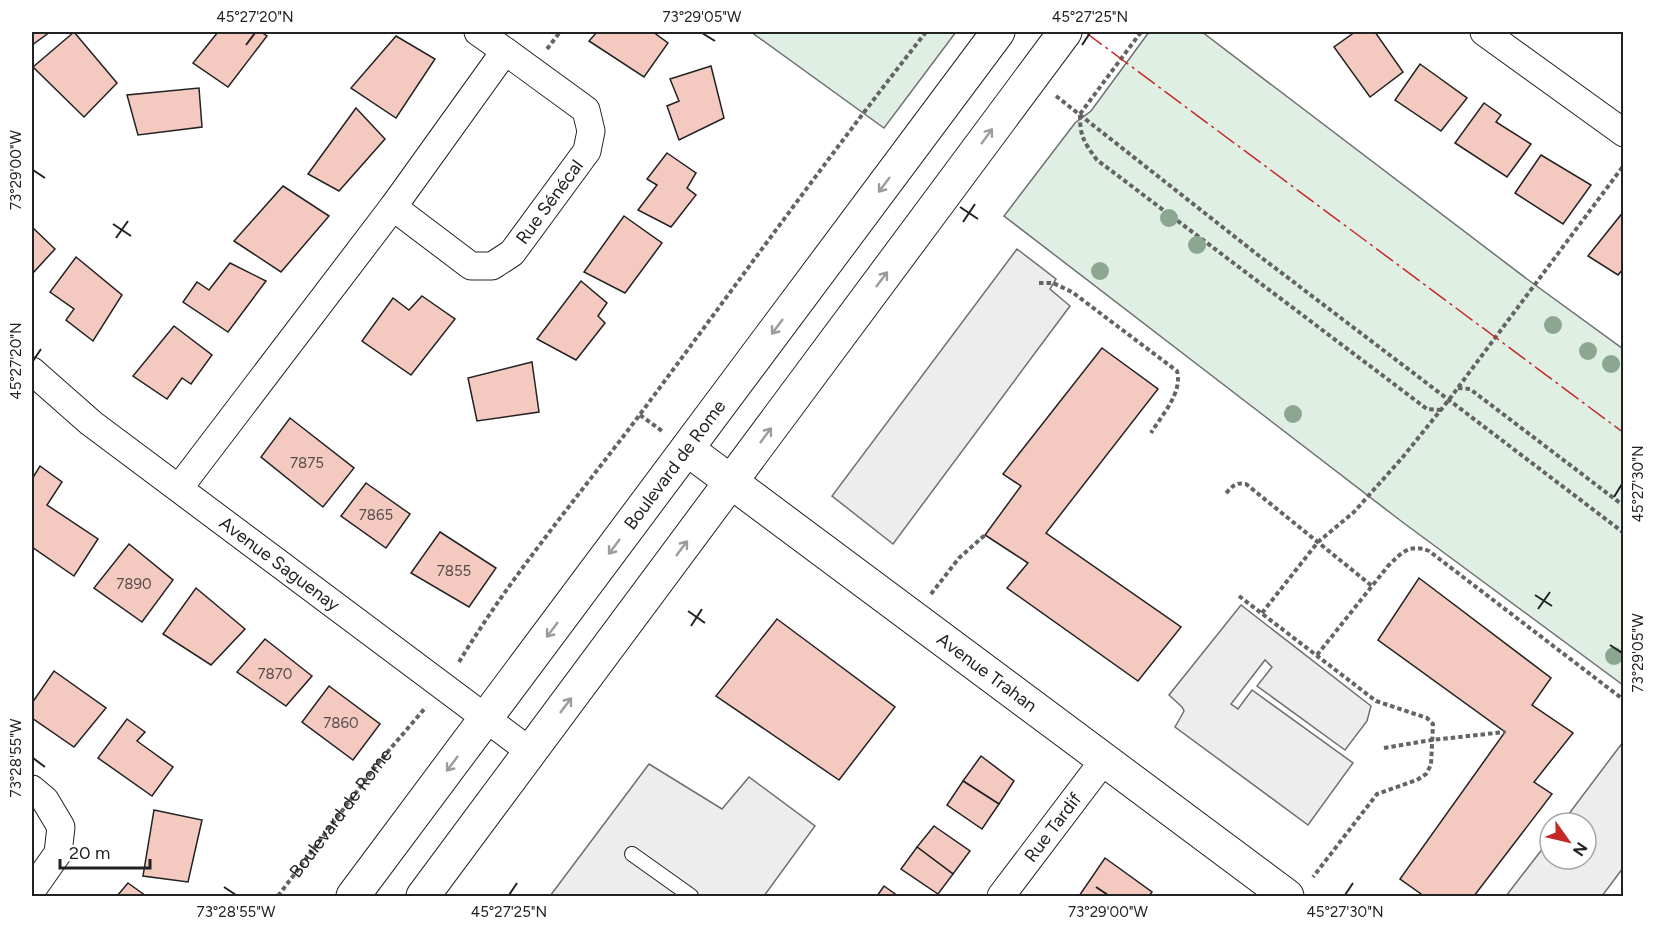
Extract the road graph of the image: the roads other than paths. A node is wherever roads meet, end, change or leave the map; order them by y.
1 (478, 32) edge
2 (998, 32) edge
3 (1065, 32) edge
4 (1484, 32) edge
5 (505, 51) junction
6 (1623, 133) edge
7 (393, 207) junction
8 (32, 371) edge
9 (687, 449) junction
10 (731, 482) junction
11 (179, 488) junction
12 (487, 718) junction
13 (531, 752) junction
14 (1104, 760) junction
15 (32, 789) edge
16 (632, 854) dead end
17 (1299, 888) edge
18 (32, 890) edge
19 (353, 897) edge
20 (423, 897) edge
21 (690, 897) edge
22 (1001, 897) edge

1 - 5 street, Rue Sénécal
2 -> 9 main road, Boulevard de Rome
10 -> 3 main road
4 - 6 street
5 - 7 street
5 - 7 street, Rue Sénécal
7 - 11 street
8 - 11 street, Avenue Saguenay
9 - 10 main road, Avenue Trahan
9 -> 12 main road, Boulevard de Rome
13 -> 10 main road
10 - 14 main road, Avenue Trahan
11 - 12 street, Avenue Saguenay
12 - 13 street, Avenue Saguenay
12 -> 19 main road, Boulevard de Rome
13 - 20 main road
14 - 17 main road, Avenue Trahan
14 - 22 street, Rue Tardif
15 - 18 street
16 - 21 lane

